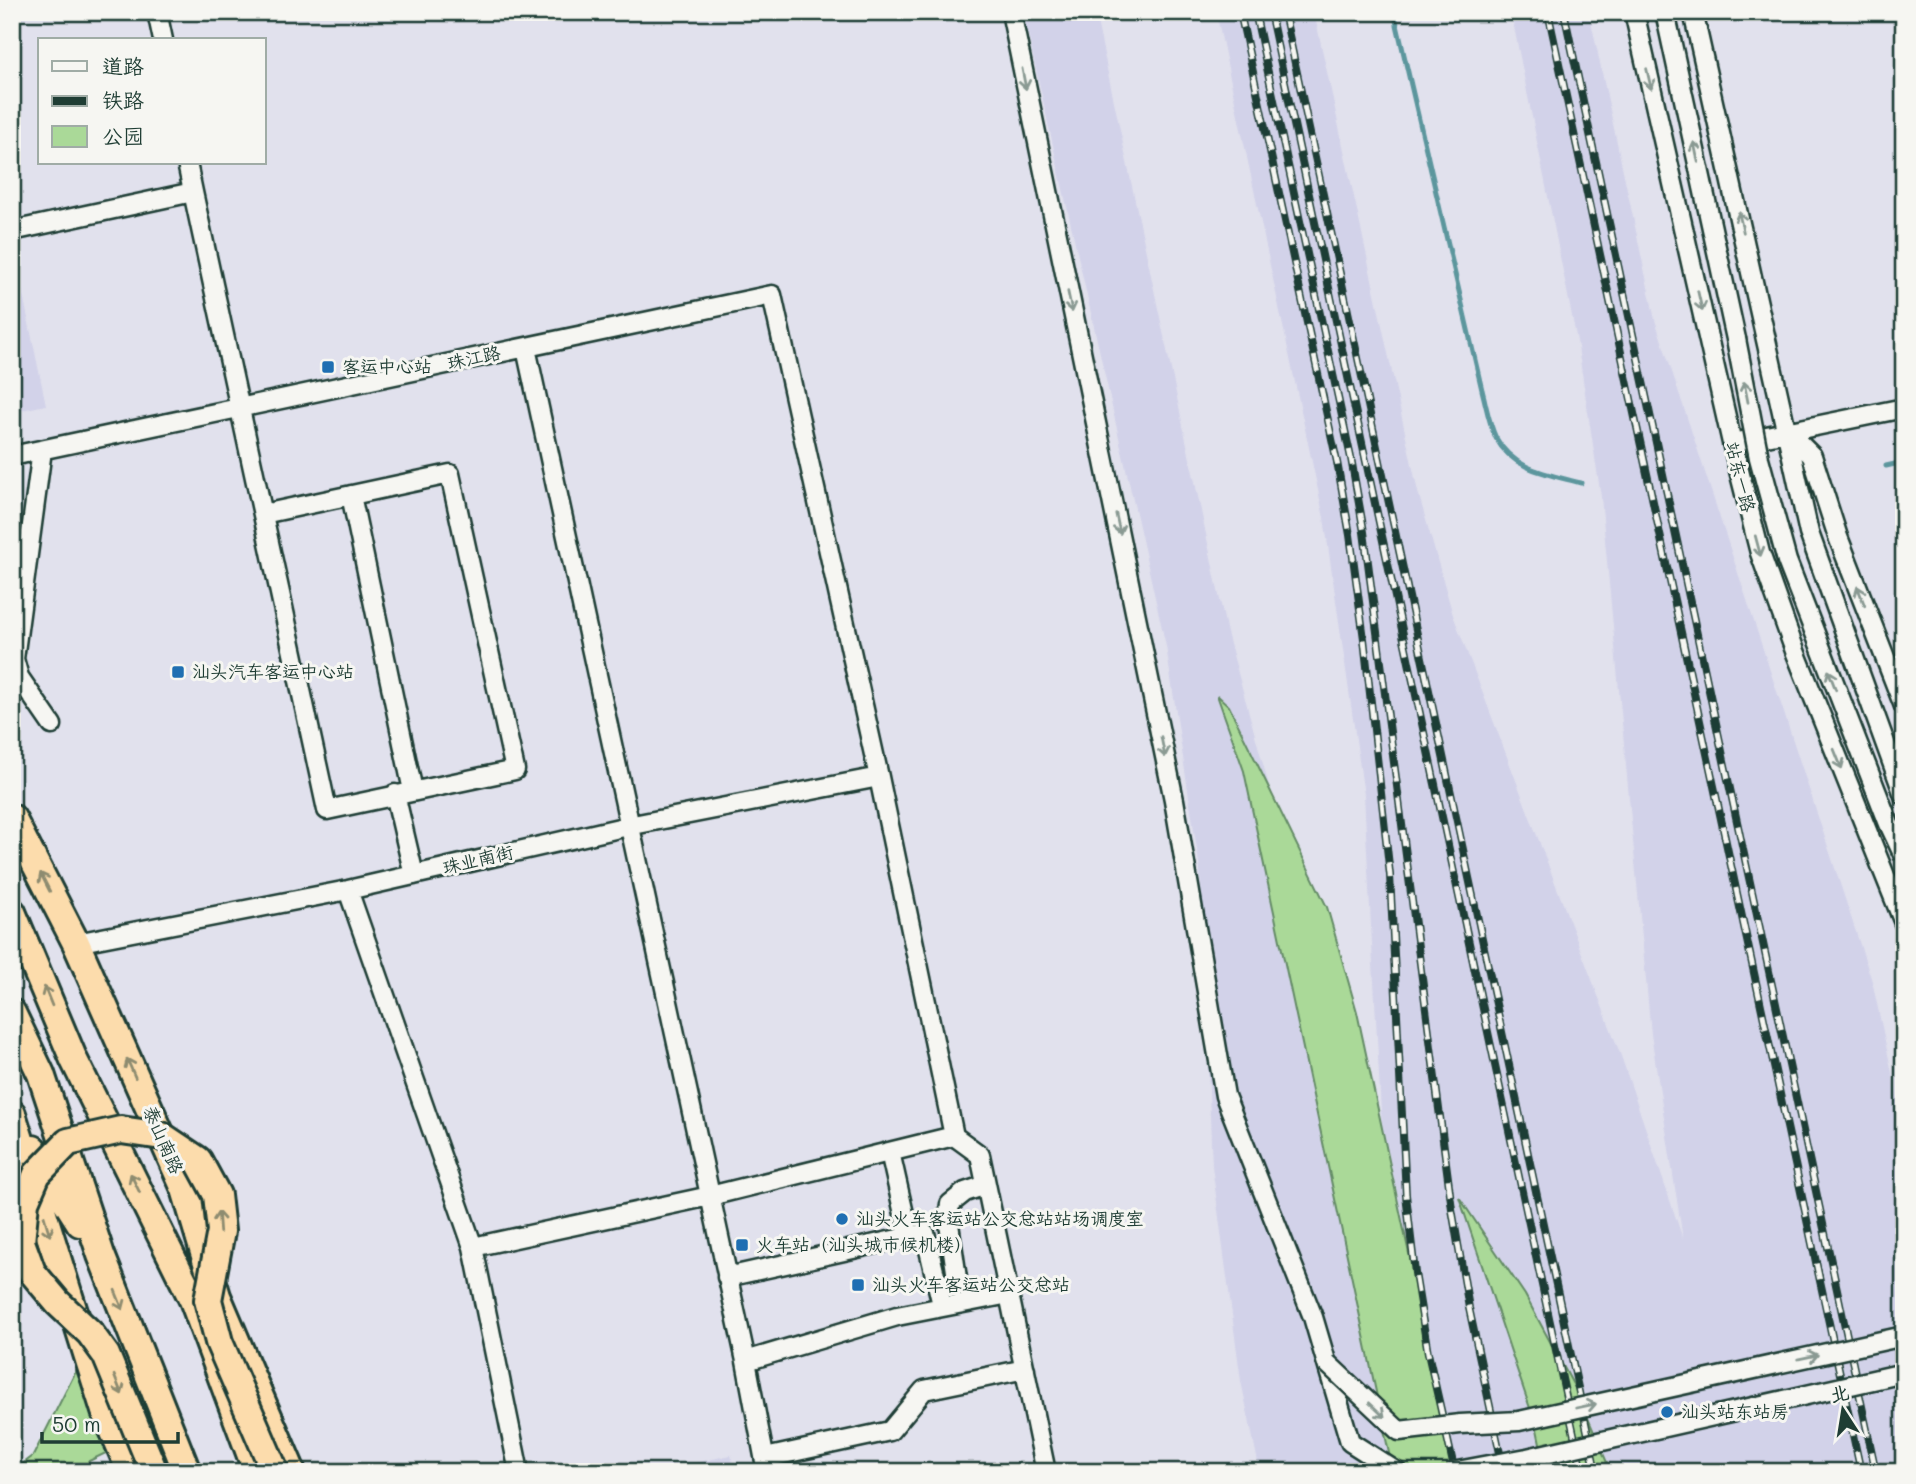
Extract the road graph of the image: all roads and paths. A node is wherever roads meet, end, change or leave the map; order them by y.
1 (157, 12) edge
2 (1011, 12) edge
3 (1634, 12) edge
4 (1665, 12) edge
5 (1693, 12) edge
6 (163, 38) edge
7 (187, 164) edge
8 (193, 192) junction
9 (12, 231) edge
10 (526, 348) junction
11 (239, 407) junction
12 (1904, 408) edge
13 (1788, 432) junction
14 (1732, 443) junction
15 (42, 450) junction
16 (12, 457) edge
17 (351, 495) junction
18 (262, 514) junction
19 (14, 668) edge
20 (1904, 706) edge
21 (52, 725) dead end
22 (879, 777) junction
23 (404, 793) junction
24 (1904, 795) edge
25 (12, 818) edge
26 (628, 825) junction
27 (1904, 856) edge
28 (414, 875) junction
29 (348, 890) junction
30 (12, 912) edge
31 (1904, 923) edge
32 (76, 943) junction
33 (12, 1013) edge
34 (13, 1118) edge
35 (954, 1136) junction
36 (890, 1152) junction
37 (986, 1185) junction
38 (185, 1189) junction
39 (710, 1196) junction
40 (909, 1236) junction
41 (473, 1247) junction
42 (101, 1255) junction
43 (727, 1277) junction
44 (958, 1285) dead end
45 (1009, 1294) junction
46 (194, 1300) junction
47 (942, 1306) junction
48 (1904, 1336) edge
49 (746, 1362) junction
50 (1327, 1363) junction
51 (1024, 1369) junction
52 (1904, 1373) edge
53 (766, 1465) edge
54 (131, 1472) edge
55 (154, 1472) edge
56 (187, 1472) edge
57 (257, 1472) edge
58 (275, 1472) edge
59 (292, 1472) edge
60 (519, 1472) edge
61 (1046, 1472) edge
62 (1397, 1472) edge
63 (1452, 1472) edge

1 - 6 street
2 -> 50 street
3 -> 14 street, 站东一路
27 -> 4 street, bridge
13 -> 5 street
7 - 8 street
8 - 9 street
8 - 11 street
10 - 11 street, 珠江路
10 - 22 street, 珠江路
10 - 26 street
11 - 15 street, 珠江路
11 - 18 street
12 - 13 street
13 - 14 street
20 -> 13 street
13 - 24 street
14 -> 31 street, 站东一路
15 - 16 street, 珠江路
15 - 19 street
17 - 18 street
17 - 23 street
17 - 23 street
18 - 23 street
19 - 21 street
22 - 26 street, 珠业南街
22 - 35 street
23 - 28 street
32 -> 25 highway, 泰山南路
26 - 28 street, 珠业南街
26 - 39 street
28 - 29 street, 珠业南街
29 - 32 street, 珠业南街
29 - 41 street
46 -> 30 highway
38 -> 32 highway, 泰山南路
33 - 42 highway
34 - 42 highway
34 -> 54 highway
35 - 36 street
35 - 37 street
36 - 39 street
36 - 40 street
37 - 44 street
37 - 45 street
38 - 46 highway
38 - 59 highway, 泰山南路
39 - 41 street
39 - 43 street
40 - 43 street
40 - 47 street
41 - 60 street
42 -> 56 highway
43 - 49 street
45 - 47 street
45 - 51 street
46 - 57 highway
47 - 49 street
50 -> 48 street, bridge
49 - 53 street
50 - 62 street
51 - 53 street
51 - 61 street
52 - 63 street, bridge
58 -> 55 highway, bridge

